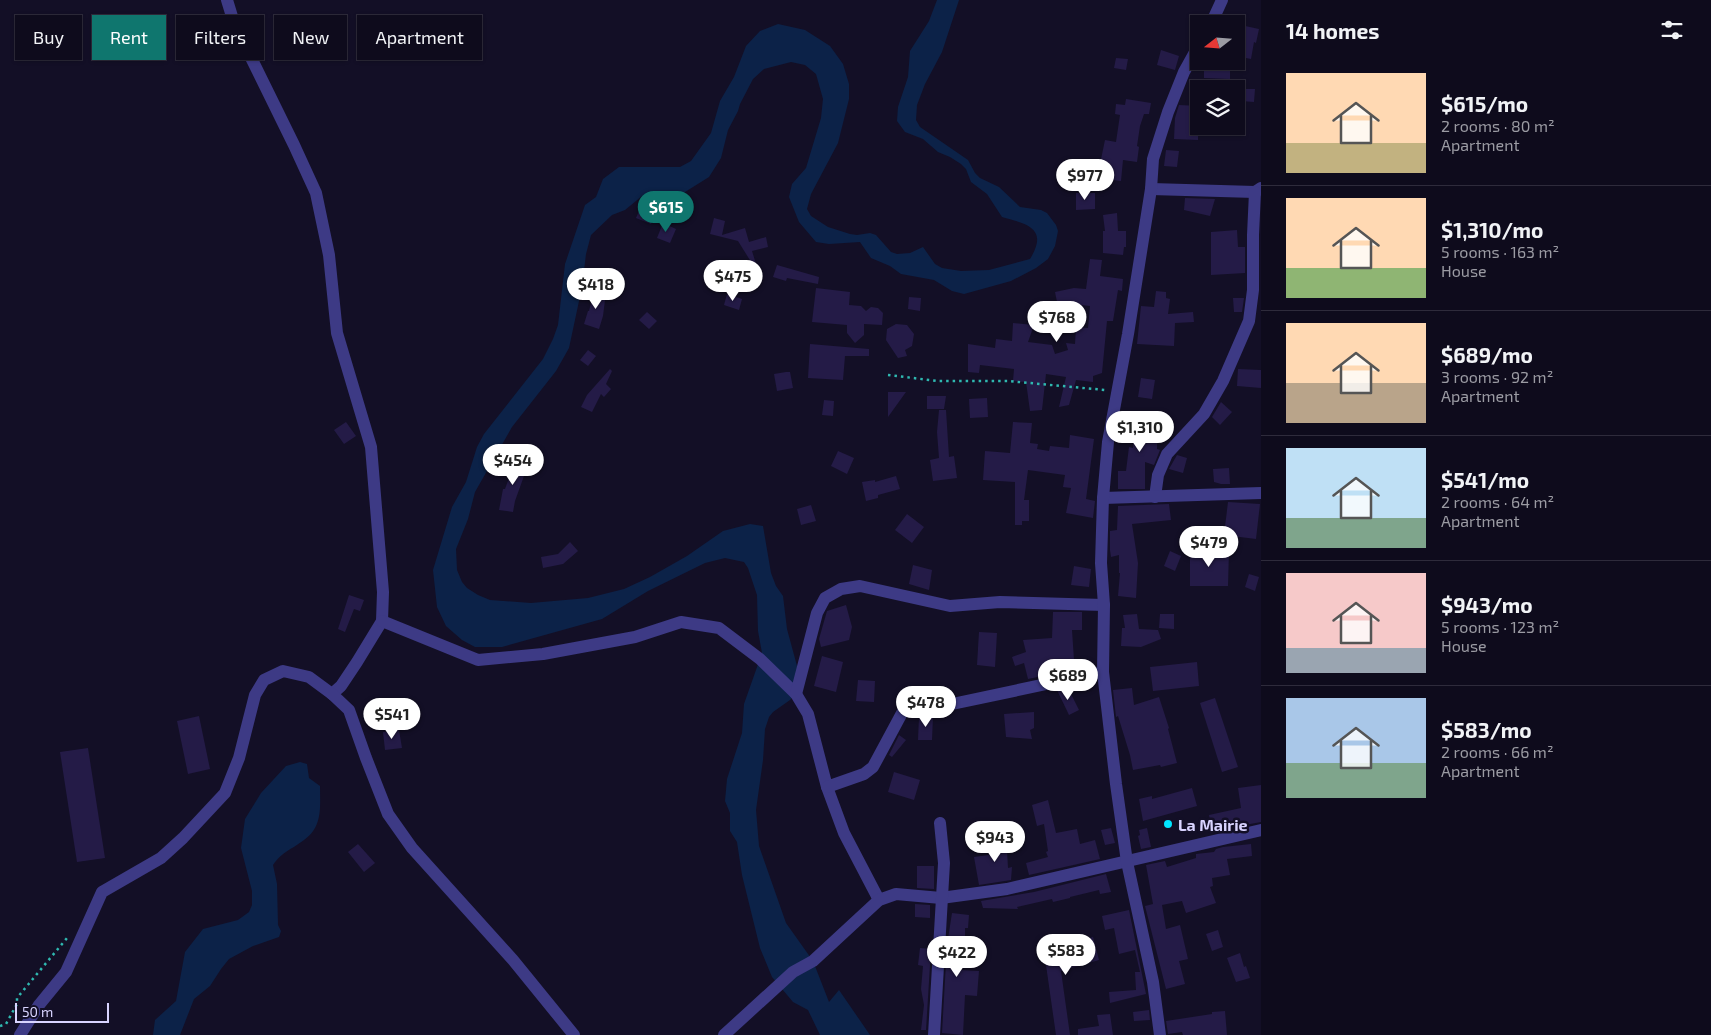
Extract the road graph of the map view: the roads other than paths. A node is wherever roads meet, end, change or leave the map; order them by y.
1 (227, 0) edge
2 (1222, 0) edge
3 (1215, 15) edge
4 (1190, 61) edge
5 (1150, 189) junction
6 (1258, 190) edge
7 (1261, 494) edge
8 (1155, 497) junction
9 (1103, 498) junction
10 (1104, 605) junction
11 (382, 622) junction
12 (1104, 672) junction
13 (332, 694) junction
14 (796, 694) junction
15 (827, 787) junction
16 (940, 823) dead end
17 (1261, 830) edge
18 (1127, 862) junction
19 (940, 898) junction
20 (880, 900) junction
21 (20, 1035) edge
22 (574, 1035) edge
23 (724, 1035) edge
24 (934, 1035) edge
25 (1160, 1035) edge

1 - 11 street
2 - 3 street
4 - 5 street
5 - 6 street
5 - 9 street
6 - 8 street
7 - 8 street
8 - 9 street
9 - 10 street
10 - 12 street
10 - 14 street
11 - 13 street
11 - 14 street
12 - 15 street
12 - 18 street
13 - 21 street
13 - 22 street
14 - 15 street
15 - 20 street
16 - 19 street
17 - 18 street
18 - 19 street
18 - 25 street
19 - 20 street
19 - 24 street
20 - 23 street

